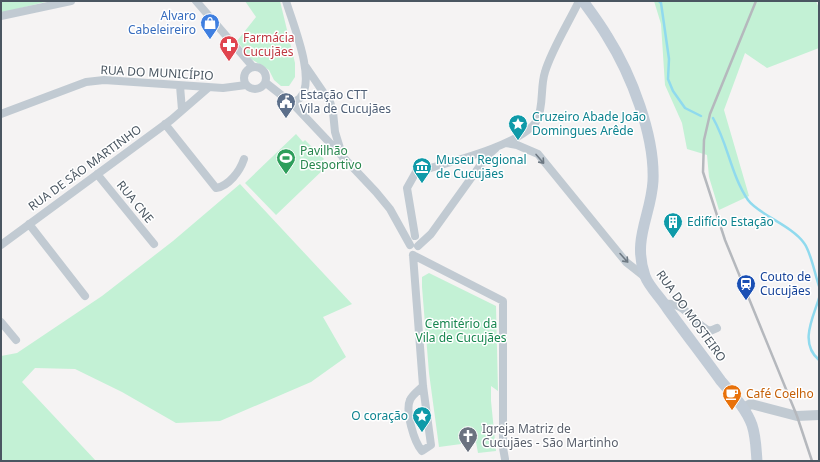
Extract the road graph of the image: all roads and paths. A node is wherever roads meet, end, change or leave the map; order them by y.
1 (71, 1) edge
2 (196, 1) edge
3 (286, 1) edge
4 (579, 1) edge
5 (583, 1) edge
6 (1, 16) edge
7 (305, 66) junction
8 (253, 67) junction
9 (266, 83) junction
10 (246, 85) junction
11 (180, 86) junction
12 (208, 88) junction
13 (292, 103) junction
14 (182, 110) junction
15 (1, 114) edge
16 (165, 124) junction
17 (502, 144) junction
18 (244, 159) dead end
19 (343, 159) junction
20 (97, 174) junction
21 (29, 224) junction
22 (415, 236) dead end
23 (154, 244) dead end
24 (1, 245) edge
25 (414, 246) junction
26 (413, 255) junction
27 (645, 277) junction
28 (85, 296) dead end
29 (665, 304) junction
30 (1, 322) edge
31 (717, 328) dead end
32 (16, 340) dead end
33 (423, 386) junction
34 (743, 408) junction
35 (819, 415) edge
36 (505, 459) dead end
37 (757, 461) edge

1 - 6 street
2 - 8 street
3 - 7 street
4 - 17 street
5 - 27 main road, RUA DO MOSTEIRO
7 - 13 street
7 - 19 street
8 - 9 street
8 - 10 street
9 - 10 street
9 - 13 street
10 - 12 street, RUA DO MUNICÍPIO
11 - 12 street, RUA DO MUNICÍPIO
11 - 14 street
11 - 15 street, RUA DO MUNICÍPIO
12 - 14 street, RUA DE SÃO MARTINHO
13 - 19 street
14 - 16 street, RUA DE SÃO MARTINHO
16 - 18 street
16 - 20 street, RUA DE SÃO MARTINHO
17 - 22 street
17 - 25 street
17 -> 27 street
19 - 25 street
20 - 21 street, RUA DE SÃO MARTINHO
20 - 23 street, RUA CNE
21 - 24 street, RUA DE SÃO MARTINHO
21 - 28 street
25 - 26 street
26 - 33 street
26 - 36 street
27 - 29 main road, RUA DO MOSTEIRO
29 - 31 street
29 - 34 main road, RUA DO MOSTEIRO
30 - 32 street
33 - 33 street
34 - 35 street
34 - 37 main road, RUA DO MOSTEIRO

